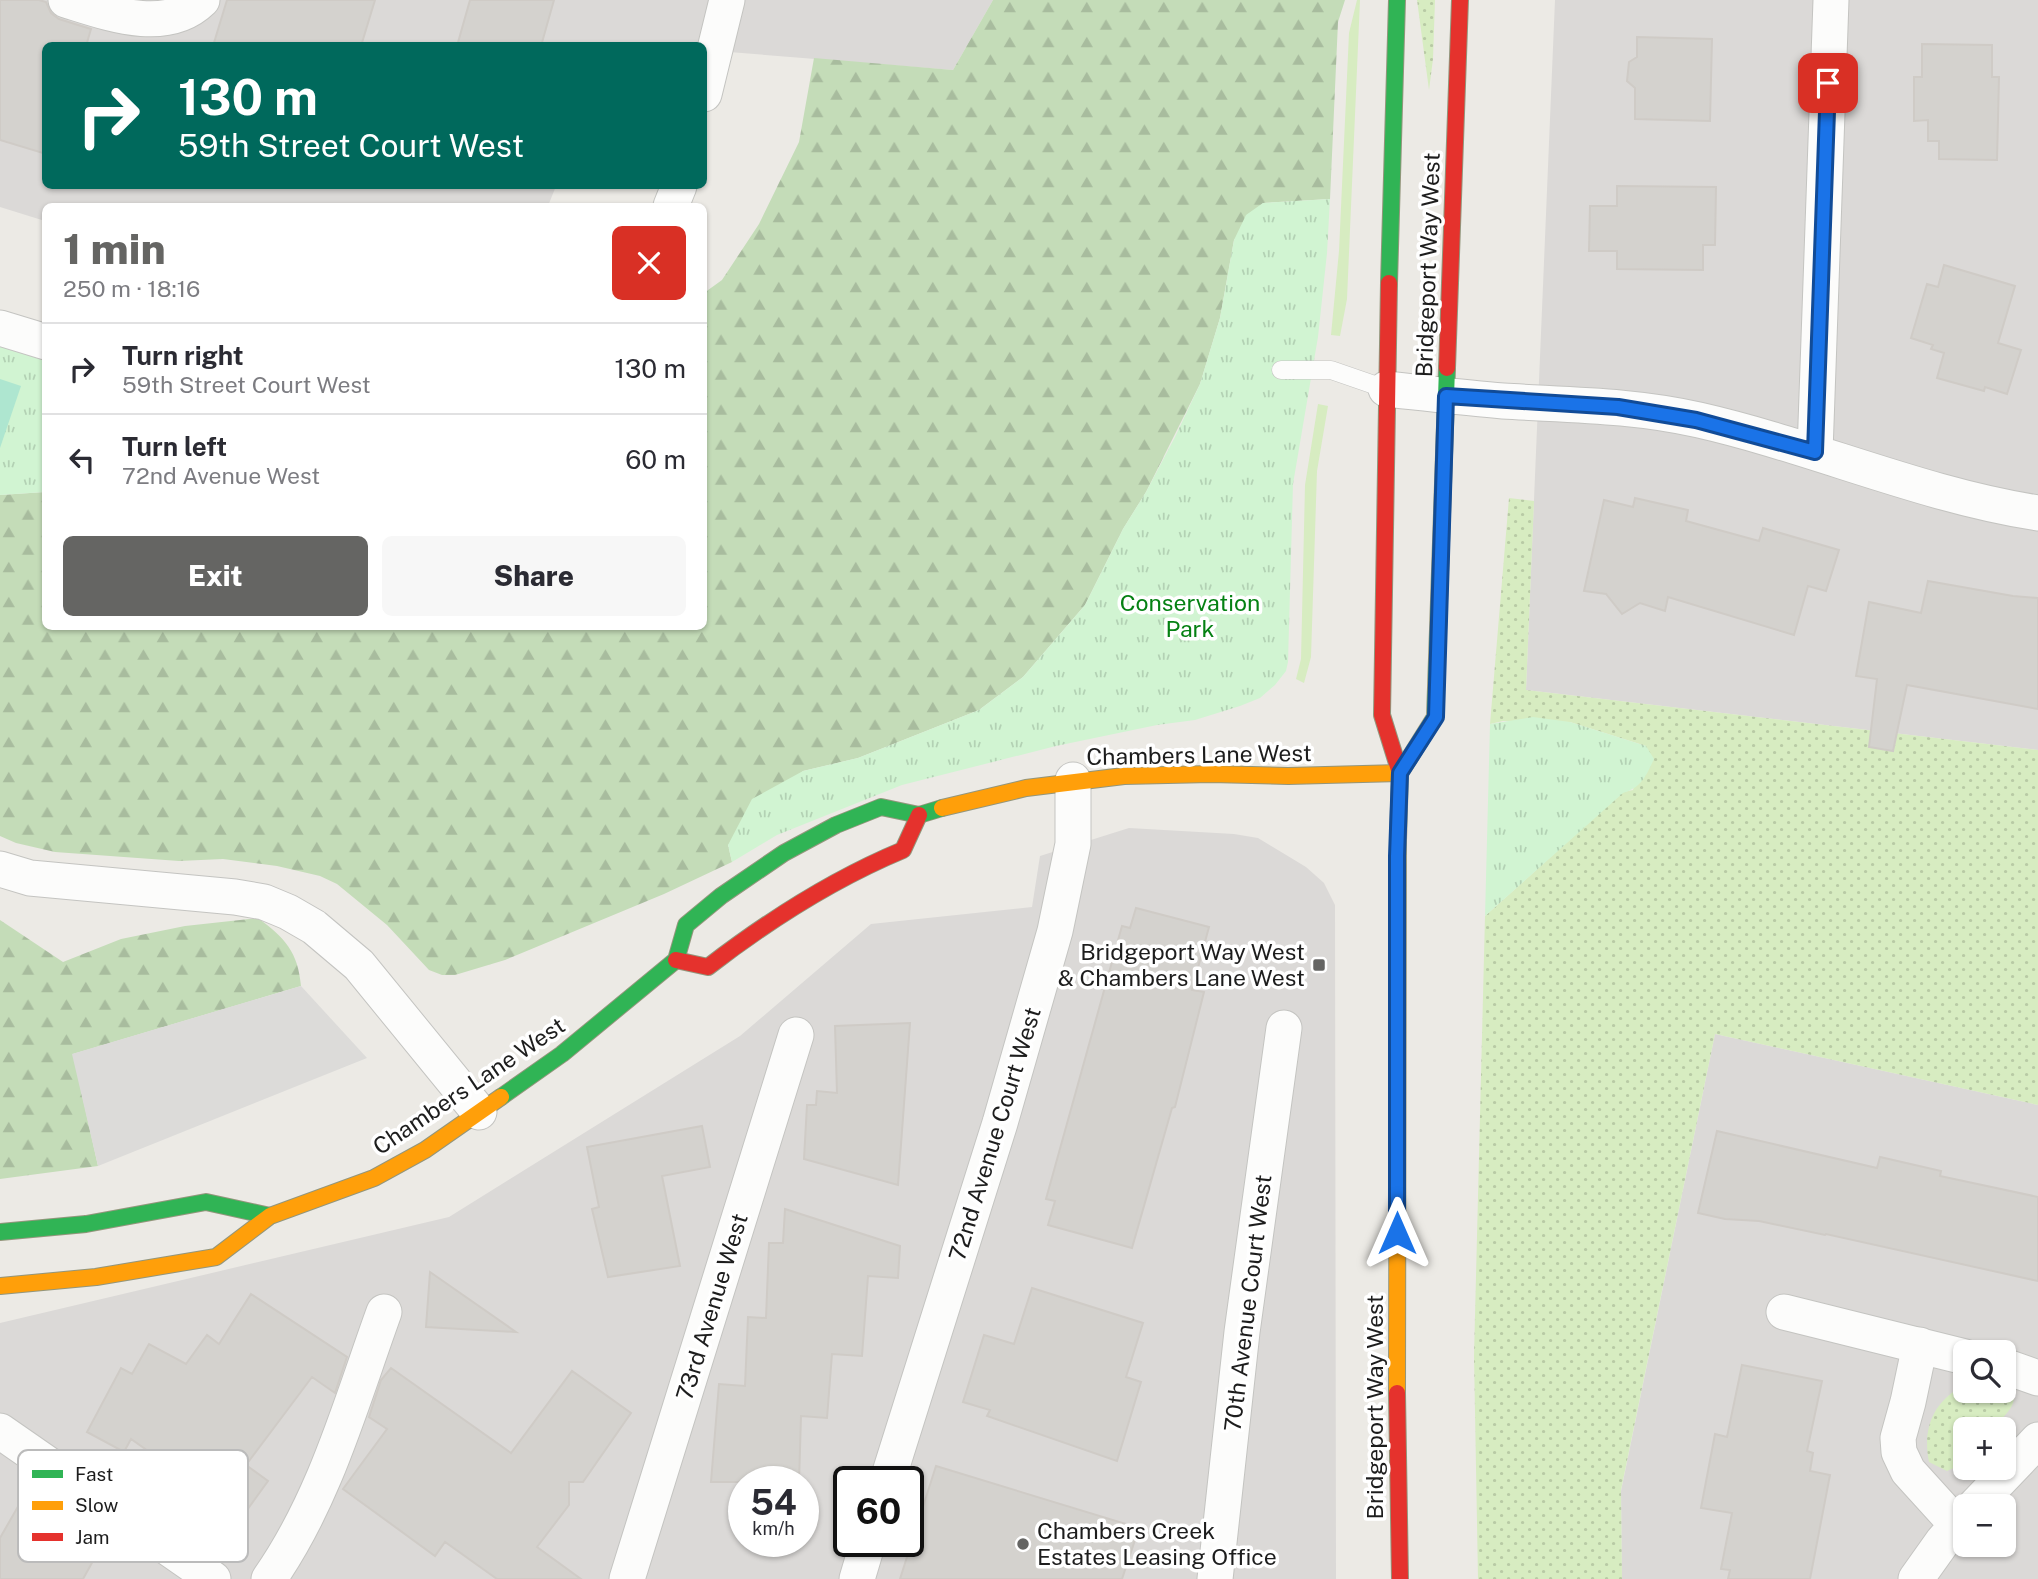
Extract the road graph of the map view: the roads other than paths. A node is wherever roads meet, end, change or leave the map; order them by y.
1 (66, 0) edge
2 (202, 0) edge
3 (727, 0) edge
4 (1397, 0) edge
5 (1460, 0) edge
6 (1830, 0) edge
7 (707, 82) edge
8 (0, 328) edge
9 (42, 341) edge
10 (1281, 370) dead end
11 (1386, 389) junction
12 (1446, 396) junction
13 (1815, 452) junction
14 (2038, 513) edge
15 (1400, 773) junction
16 (1073, 780) junction
17 (919, 815) junction
18 (0, 869) edge
19 (676, 960) junction
20 (1284, 1028) dead end
21 (796, 1035) dead end
22 (479, 1112) junction
23 (270, 1216) junction
24 (0, 1232) edge
25 (0, 1286) edge
26 (384, 1312) dead end
27 (1784, 1312) dead end
28 (1920, 1345) junction
29 (1953, 1354) edge
30 (2016, 1370) edge
31 (2038, 1378) edge
32 (0, 1431) edge
33 (2038, 1440) edge
34 (27, 1450) edge
35 (892, 1466) edge
36 (1986, 1494) edge
37 (1953, 1507) edge
38 (1953, 1530) edge
39 (864, 1557) edge
40 (189, 1562) edge
41 (213, 1579) edge
42 (269, 1579) edge
43 (627, 1579) edge
44 (857, 1579) edge
45 (1215, 1579) edge
46 (1400, 1579) edge
47 (1916, 1579) edge

1 - 2 street
3 - 7 street
4 - 11 main road, Bridgeport Way West
5 - 12 main road, Bridgeport Way West
6 - 13 street
8 - 9 street
10 - 11 lane
11 - 12 street
11 - 15 main road, Bridgeport Way West
12 - 13 street
12 - 15 main road, Bridgeport Way West
13 - 14 street
15 - 16 main road, Chambers Lane West
15 - 46 main road, Bridgeport Way West
16 - 17 main road, Chambers Lane West
16 - 35 street, 72nd Avenue Court West
17 - 19 main road
17 - 19 main road, Chambers Lane West
18 - 22 street
19 - 22 main road, Chambers Lane West
20 - 45 street, 70th Avenue Court West
21 - 43 street, 73rd Avenue West
22 - 23 main road, Chambers Lane West
23 - 24 main road
23 - 25 main road, Chambers Lane West
26 - 42 street
27 - 28 street
28 - 29 street
28 - 37 street
30 - 31 street
32 - 34 street
33 - 36 street
38 - 47 street
39 - 44 street
40 - 41 street

